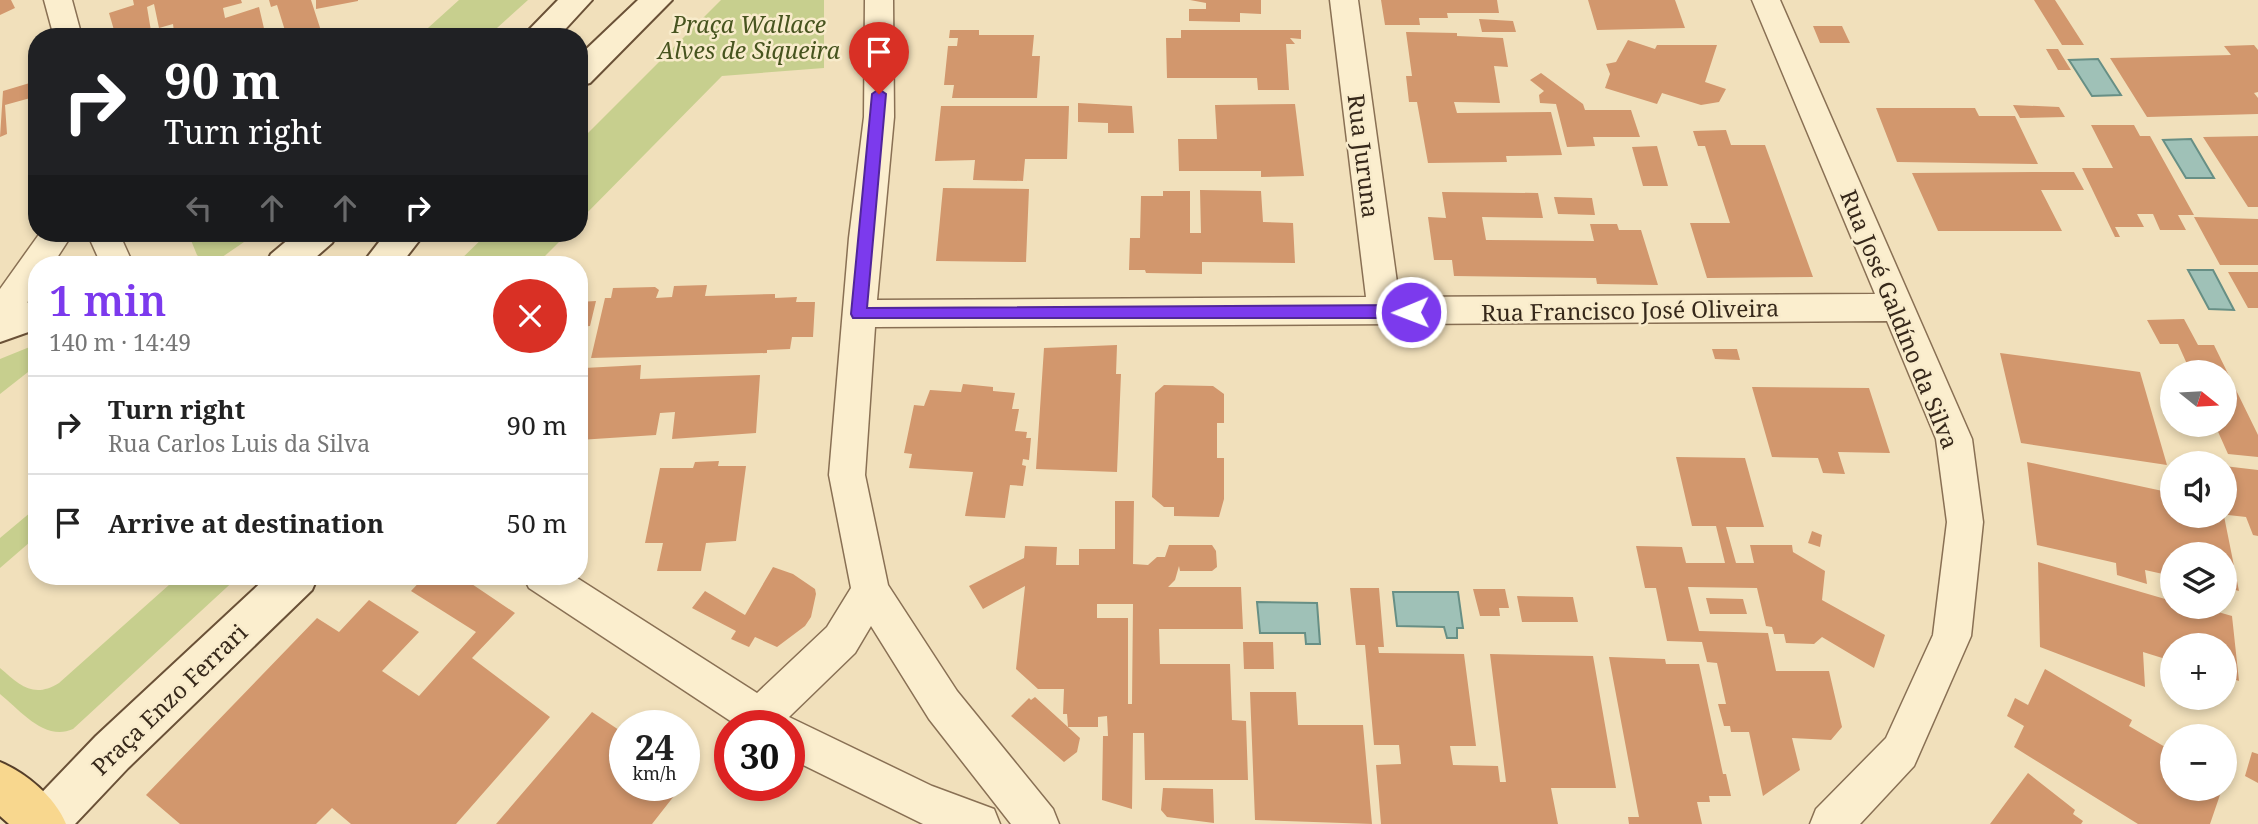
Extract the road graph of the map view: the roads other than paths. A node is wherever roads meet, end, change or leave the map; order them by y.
1 (58, 0) edge
2 (577, 0) edge
3 (657, 0) edge
4 (879, 0) edge
5 (1344, 0) edge
6 (1766, 0) edge
7 (66, 28) edge
8 (547, 28) edge
9 (588, 66) edge
10 (310, 242) edge
11 (399, 242) edge
12 (293, 256) edge
13 (387, 256) edge
14 (28, 275) edge
15 (1898, 307) junction
16 (1384, 312) junction
17 (859, 314) junction
18 (0, 315) edge
19 (28, 317) edge
20 (0, 327) edge
21 (288, 585) edge
22 (556, 585) edge
23 (870, 591) junction
24 (748, 710) edge
25 (786, 710) edge
26 (805, 743) edge
27 (0, 785) edge
28 (43, 824) edge
29 (979, 824) edge
30 (1038, 824) edge
31 (1831, 824) edge

1 - 7 street
2 - 8 main road
3 - 9 main road
4 - 17 street
5 - 16 street, Rua Juruna
6 - 15 street, Rua José Galdíno da Silva
10 - 12 main road
11 - 13 main road
14 - 18 street
15 - 16 street, Rua Francisco José Oliveira
15 - 31 street, Rua José Galdíno da Silva
16 - 17 street, Rua Francisco José Oliveira
17 - 23 street
19 - 20 main road
21 - 28 main road, Praça Enzo Ferrari
22 - 24 street
23 - 25 street
23 - 30 street
26 - 29 street
27 - 28 main road

